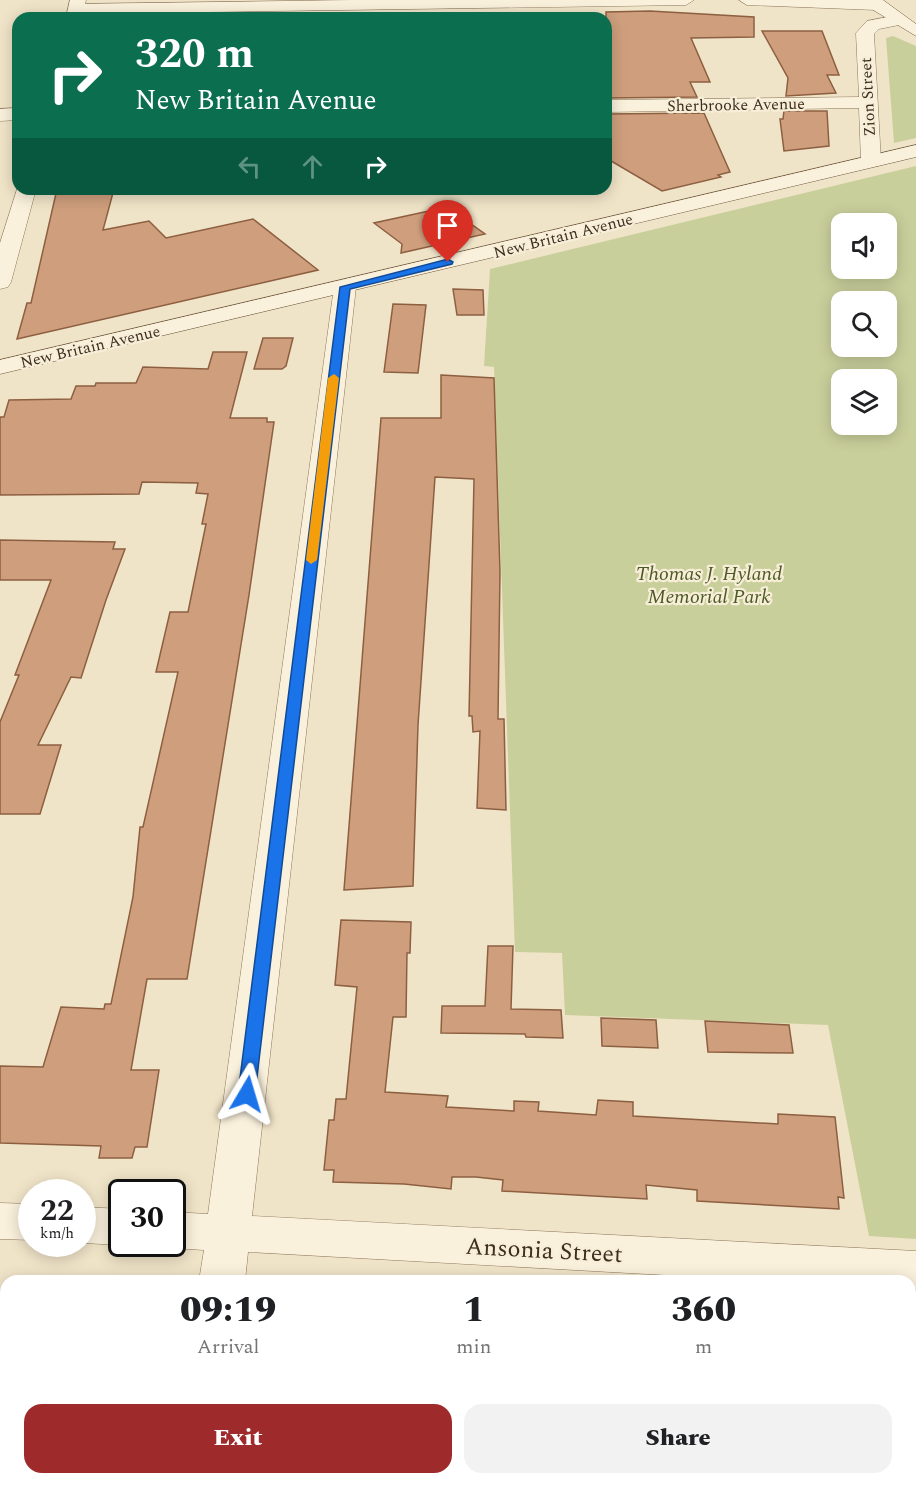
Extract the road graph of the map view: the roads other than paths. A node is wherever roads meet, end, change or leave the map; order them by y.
1 (687, 0) edge
2 (747, 0) edge
3 (876, 2) edge
4 (76, 9) edge
5 (897, 20) junction
6 (916, 30) edge
7 (865, 33) junction
8 (866, 102) junction
9 (612, 106) edge
10 (916, 151) edge
11 (871, 162) junction
12 (24, 195) edge
13 (0, 282) edge
14 (345, 287) junction
15 (0, 367) edge
16 (0, 1221) edge
17 (18, 1222) edge
18 (186, 1231) edge
19 (230, 1233) junction
20 (916, 1270) edge
21 (223, 1275) edge

1 - 4 street
2 - 3 street
3 - 5 street
3 - 7 street, Zion Street
5 - 6 street
5 - 7 street, Zion Street
7 - 8 street, Zion Street
8 - 9 street, Sherbrooke Avenue
8 - 11 street, Zion Street
10 - 11 street, New Britain Avenue
11 - 14 street, New Britain Avenue
12 - 13 street
14 - 15 street, New Britain Avenue
14 - 19 street
16 - 17 street
18 - 19 street, Ansonia Street
19 - 20 street, Ansonia Street
19 - 21 street

